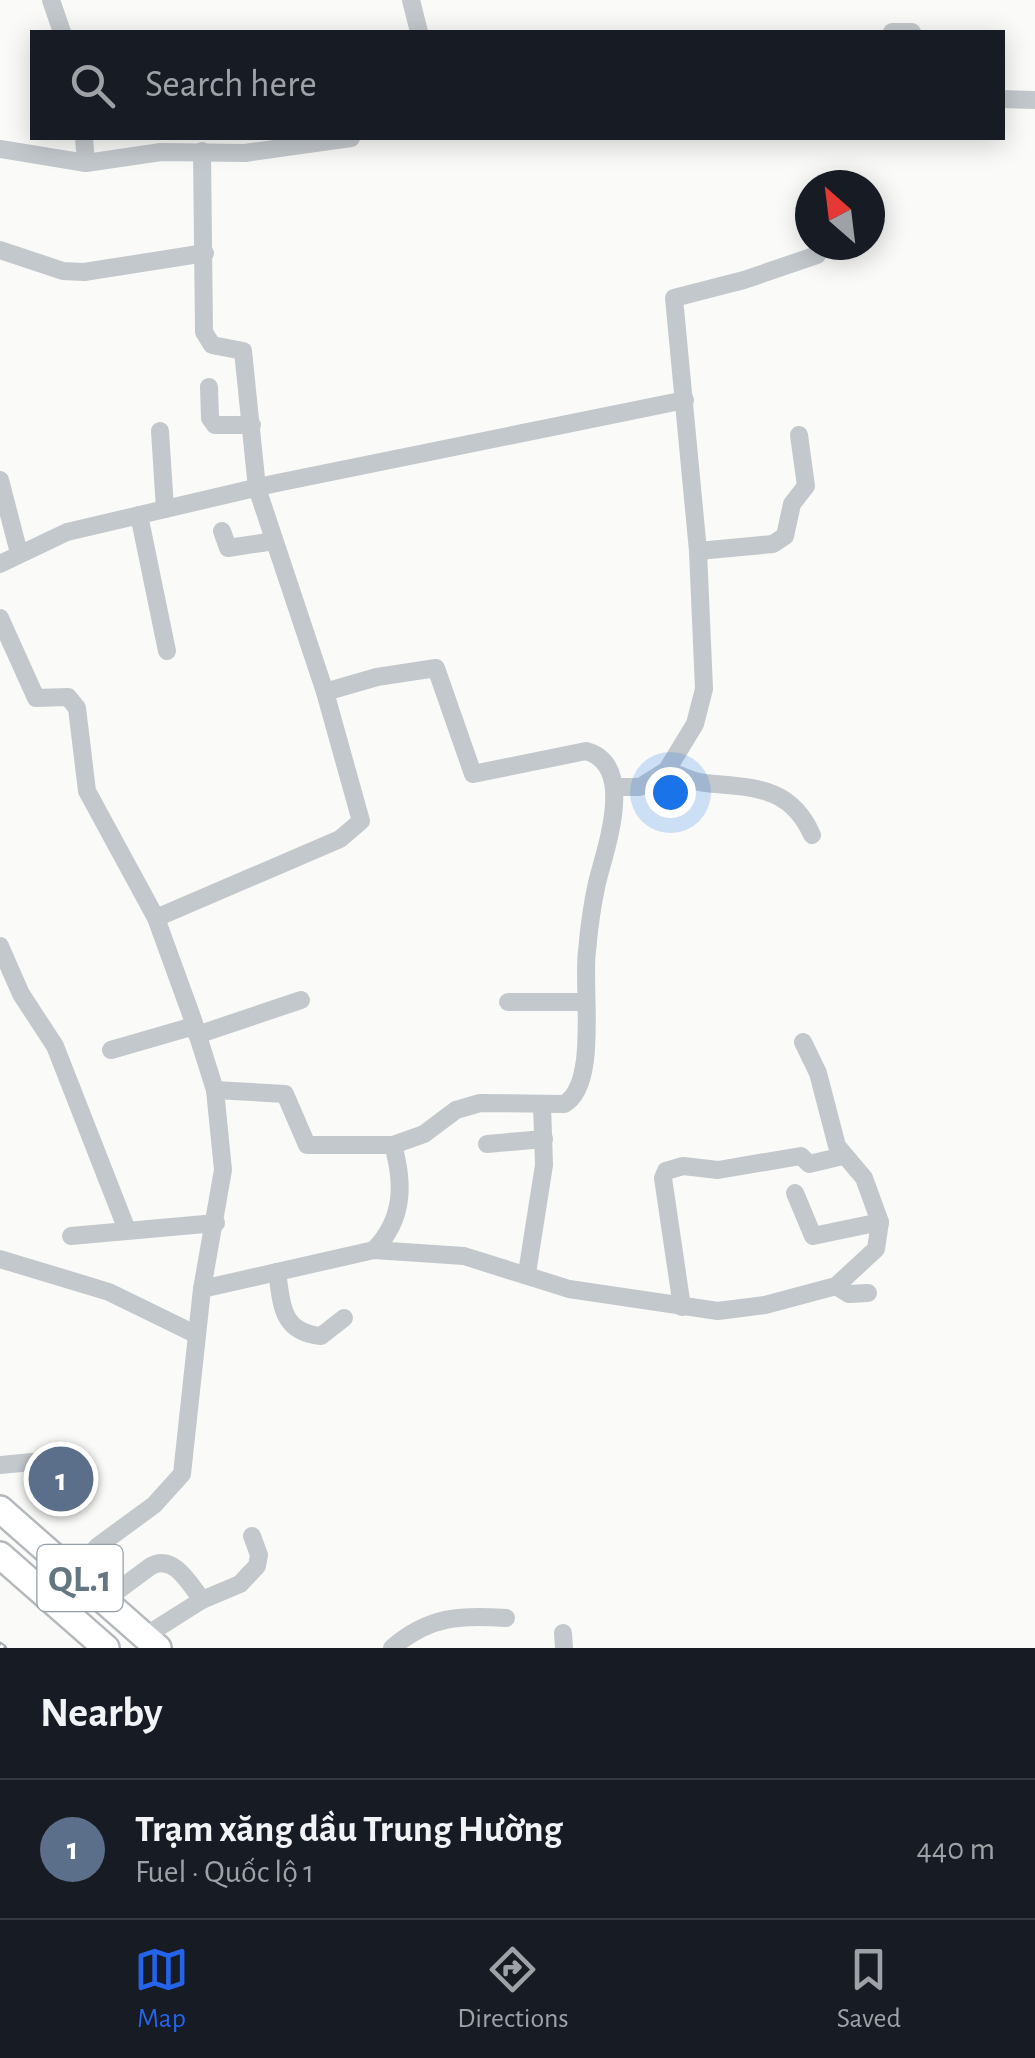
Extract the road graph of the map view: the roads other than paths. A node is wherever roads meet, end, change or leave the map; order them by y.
1 (51, 0) edge
2 (411, 0) edge
3 (61, 30) edge
4 (418, 30) edge
5 (1005, 99) edge
6 (1035, 100) edge
7 (84, 140) edge
8 (337, 140) edge
9 (174, 144) edge
10 (0, 149) edge
11 (202, 151) junction
12 (86, 162) junction
13 (0, 250) edge
14 (205, 253) junction
15 (802, 260) edge
16 (209, 387) dead end
17 (686, 400) junction
18 (252, 425) junction
19 (160, 431) dead end
20 (799, 435) dead end
21 (0, 480) edge
22 (258, 488) junction
23 (164, 509) junction
24 (139, 515) junction
25 (222, 530) dead end
26 (274, 541) junction
27 (698, 551) junction
28 (19, 553) junction
29 (0, 564) edge
30 (0, 618) edge
31 (166, 651) dead end
32 (325, 692) junction
33 (666, 770) junction
34 (615, 787) junction
35 (812, 835) dead end
36 (156, 918) junction
37 (0, 946) edge
38 (300, 1000) dead end
39 (508, 1002) dead end
40 (584, 1002) junction
41 (195, 1030) junction
42 (803, 1042) dead end
43 (111, 1050) dead end
44 (215, 1090) junction
45 (542, 1106) junction
46 (544, 1139) junction
47 (487, 1144) dead end
48 (392, 1145) junction
49 (843, 1156) junction
50 (794, 1193) dead end
51 (880, 1222) junction
52 (216, 1224) junction
53 (128, 1230) junction
54 (71, 1236) dead end
55 (374, 1250) junction
56 (0, 1259) edge
57 (278, 1272) junction
58 (528, 1273) junction
59 (836, 1286) junction
60 (202, 1288) junction
61 (868, 1293) dead end
62 (682, 1307) junction
63 (344, 1318) dead end
64 (197, 1335) junction
65 (32, 1462) dead end
66 (0, 1465) edge
67 (0, 1508) edge
68 (252, 1536) dead end
69 (0, 1555) edge
70 (89, 1586) junction
71 (202, 1600) junction
72 (65, 1611) junction
73 (506, 1618) dead end
74 (151, 1642) edge
75 (106, 1648) edge
76 (392, 1648) edge

1 - 3 street
2 - 4 street
5 - 6 street
7 - 12 street
8 - 11 street
9 - 11 street
9 - 12 street
10 - 12 street
11 - 14 street
13 - 14 street
14 - 18 street
15 - 17 street
16 - 18 street
17 - 22 street
17 - 27 street
18 - 22 street
19 - 23 street
20 - 27 street
21 - 28 street
22 - 23 street
22 - 26 street
23 - 24 street
24 - 28 street
24 - 31 street
25 - 26 street
26 - 32 street
27 - 33 street
28 - 29 street
30 - 36 street
32 - 34 street
32 - 36 street
33 - 34 street
33 - 35 street
34 - 40 street
36 - 41 street
37 - 53 street
38 - 41 street
39 - 40 street
40 - 45 street
41 - 43 street
41 - 44 street
42 - 49 street
44 - 48 street
44 - 52 street
45 - 46 street
45 - 48 street
46 - 47 street
46 - 58 street
48 - 55 street
49 - 51 street
49 - 62 street
50 - 51 street
51 - 59 street
52 - 53 street
52 - 60 street
53 - 54 street
55 - 57 street
55 - 58 street
56 - 64 street
57 - 60 street
57 - 63 street
58 - 62 street
59 - 61 street
59 - 62 street
60 - 64 street
64 - 70 street
65 - 66 street
67 - 70 highway, QL.1
68 - 71 street
69 - 72 highway, QL.1
70 - 71 street
70 - 72 highway
70 - 74 highway, QL.1
71 - 74 street
72 - 75 highway, QL.1
73 - 76 street

